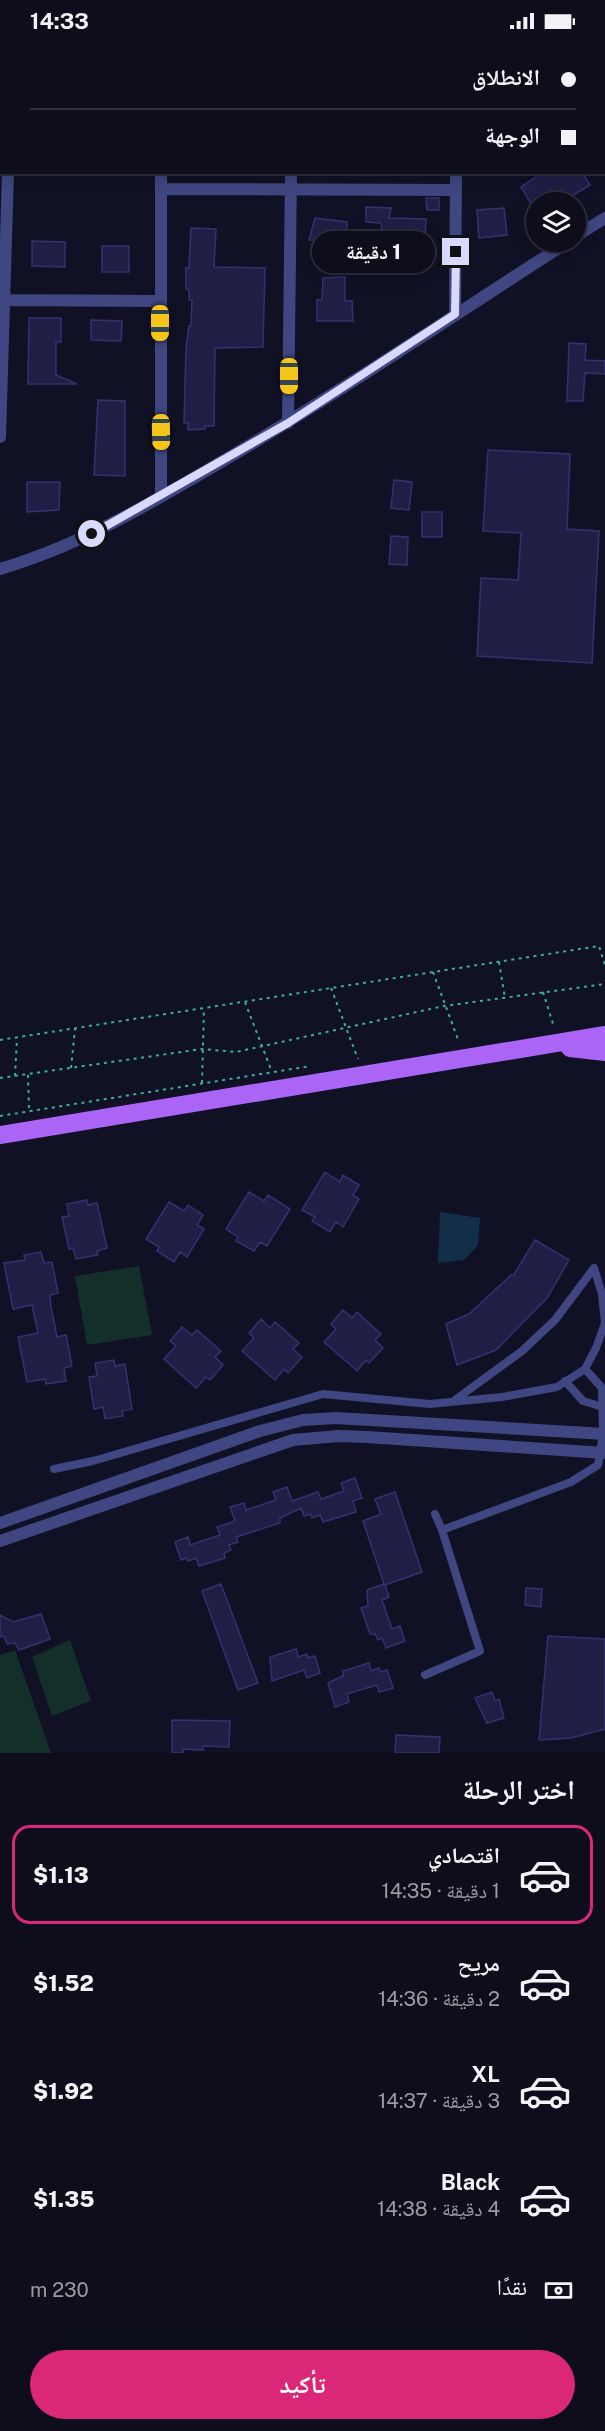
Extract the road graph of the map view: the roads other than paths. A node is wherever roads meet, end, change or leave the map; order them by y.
1 (8, 174) edge
2 (161, 174) edge
3 (291, 174) edge
4 (456, 174) edge
5 (161, 189) junction
6 (291, 189) junction
7 (456, 190) junction
8 (605, 218) edge
9 (586, 230) edge
10 (552, 252) edge
11 (3, 299) edge
12 (160, 301) junction
13 (455, 314) junction
14 (288, 423) junction
15 (0, 437) edge
16 (161, 497) junction
17 (0, 569) edge
18 (605, 1035) edge
19 (543, 1038) junction
20 (605, 1052) edge
21 (0, 1135) edge
22 (585, 1369) junction
23 (565, 1381) junction
24 (452, 1402) junction
25 (603, 1407) junction
26 (604, 1434) edge
27 (603, 1453) edge
28 (54, 1469) dead end
29 (435, 1515) dead end
30 (0, 1522) edge
31 (442, 1530) junction
32 (0, 1541) edge
33 (425, 1675) dead end

1 - 11 street
2 - 5 street
3 - 6 street
4 - 7 street
5 - 6 street
5 - 12 street
6 - 7 street
6 - 14 street
7 - 13 street
8 - 9 street
10 - 13 street
11 - 12 street
11 - 15 street
12 - 16 street
13 - 14 street
14 - 16 street
16 - 17 street
18 - 19 main road
19 - 20 main road
19 - 21 main road
22 - 23 lane
22 - 24 lane
22 - 25 lane
23 - 24 lane
23 - 25 lane
24 - 28 lane
25 - 26 lane
26 - 27 lane
26 - 30 street
27 - 31 lane
27 - 32 street
29 - 31 lane
31 - 33 lane

